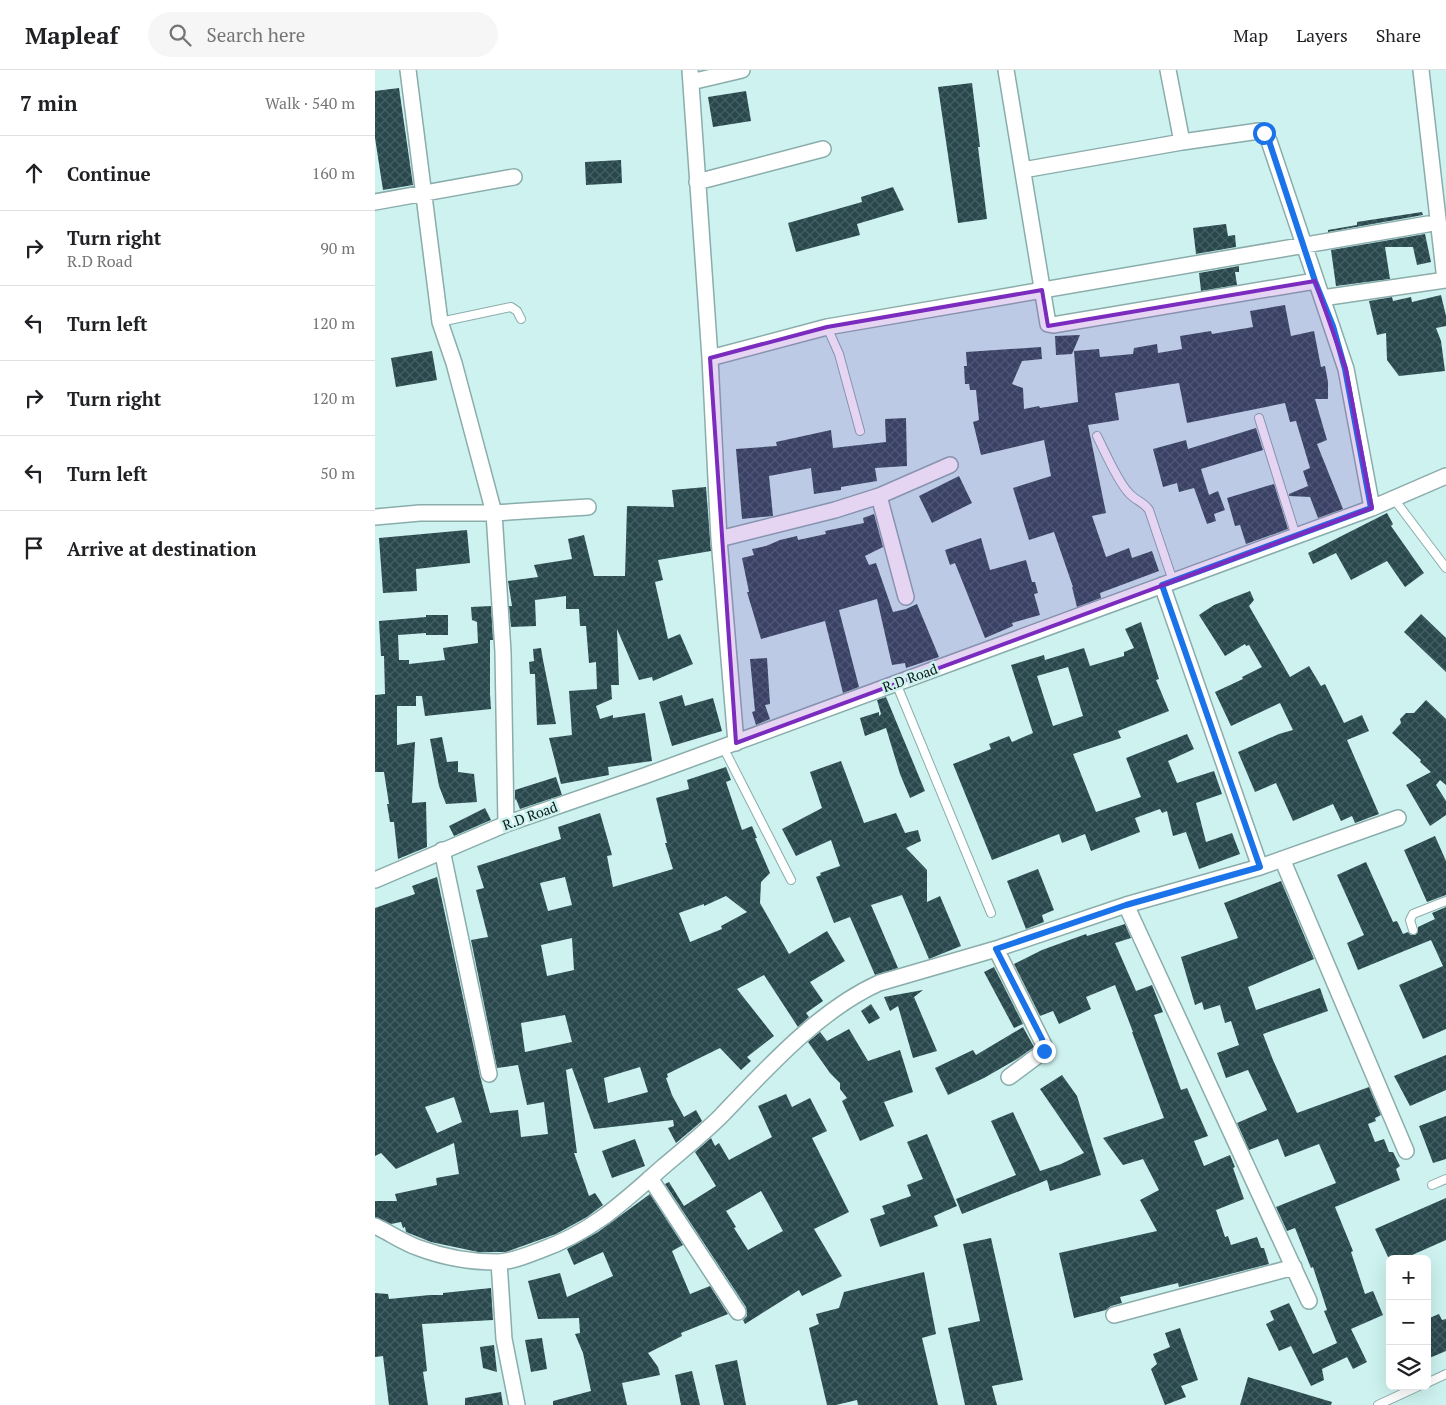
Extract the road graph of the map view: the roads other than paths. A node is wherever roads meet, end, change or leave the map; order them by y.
1 (408, 70) edge
2 (742, 70) edge
3 (1006, 70) edge
4 (1168, 70) edge
5 (1421, 70) edge
6 (691, 76) edge
7 (1182, 142) junction
8 (823, 150) dead end
9 (1023, 170) junction
10 (514, 177) dead end
11 (697, 182) junction
12 (424, 194) junction
13 (375, 202) edge
14 (1428, 224) dead end
15 (1445, 280) edge
16 (1315, 281) junction
17 (1322, 298) junction
18 (521, 319) dead end
19 (440, 322) junction
20 (827, 327) junction
21 (710, 358) junction
22 (1259, 418) dead end
23 (860, 431) dead end
24 (1097, 436) dead end
25 (950, 465) dead end
26 (1446, 476) edge
27 (879, 496) junction
28 (1394, 499) junction
29 (589, 506) dead end
30 (1371, 508) junction
31 (494, 513) junction
32 (375, 517) edge
33 (1296, 536) junction
34 (719, 539) junction
35 (1446, 568) edge
36 (1167, 583) junction
37 (906, 597) dead end
38 (896, 683) junction
39 (729, 745) junction
40 (1398, 818) dead end
41 (506, 824) junction
42 (442, 850) junction
43 (1282, 859) junction
44 (1260, 867) junction
45 (375, 880) edge
46 (791, 880) dead end
47 (1446, 901) edge
48 (1126, 905) junction
49 (991, 913) dead end
50 (1413, 930) dead end
51 (996, 949) junction
52 (489, 1074) dead end
53 (1009, 1077) dead end
54 (1406, 1151) dead end
55 (651, 1178) junction
56 (1446, 1178) edge
57 (1432, 1185) dead end
58 (375, 1226) edge
59 (499, 1262) junction
60 (1294, 1267) junction
61 (1309, 1301) dead end
62 (738, 1312) dead end
63 (1113, 1315) dead end
64 (1446, 1374) edge
65 (1431, 1380) edge
66 (1410, 1390) edge
67 (517, 1405) edge
68 (1378, 1405) edge

1 - 12 street
2 - 6 street
3 - 9 street
4 - 7 street
5 - 15 street
6 - 11 street
7 - 9 street
7 - 16 street
8 - 11 street
9 - 16 street
10 - 12 street
11 - 21 street
12 - 13 street
12 - 19 street
14 - 20 street
15 - 17 street
16 - 17 street
17 - 30 street
18 - 19 lane
19 - 31 street
20 - 21 street
20 - 23 lane
21 - 34 street
22 - 33 lane
24 - 36 lane
25 - 27 street
26 - 28 street, R.D Road
27 - 34 street
27 - 37 street
28 - 30 street, R.D Road
28 - 35 lane
29 - 31 street
30 - 33 street, R.D Road
31 - 32 street
31 - 41 street
33 - 36 street, R.D Road
34 - 39 street
36 - 38 street, R.D Road
36 - 44 street
38 - 39 street, R.D Road
38 - 49 lane
39 - 41 street, R.D Road
39 - 46 lane
40 - 43 street
41 - 42 street, R.D Road
42 - 45 street, R.D Road
42 - 52 street
43 - 44 street
43 - 54 street
44 - 48 street
47 - 50 lane
48 - 51 street
48 - 60 street
51 - 53 street
51 - 55 street
55 - 59 street
55 - 62 street
56 - 57 lane
58 - 59 street
59 - 67 street
60 - 61 street
60 - 63 street
64 - 65 lane
66 - 68 lane

